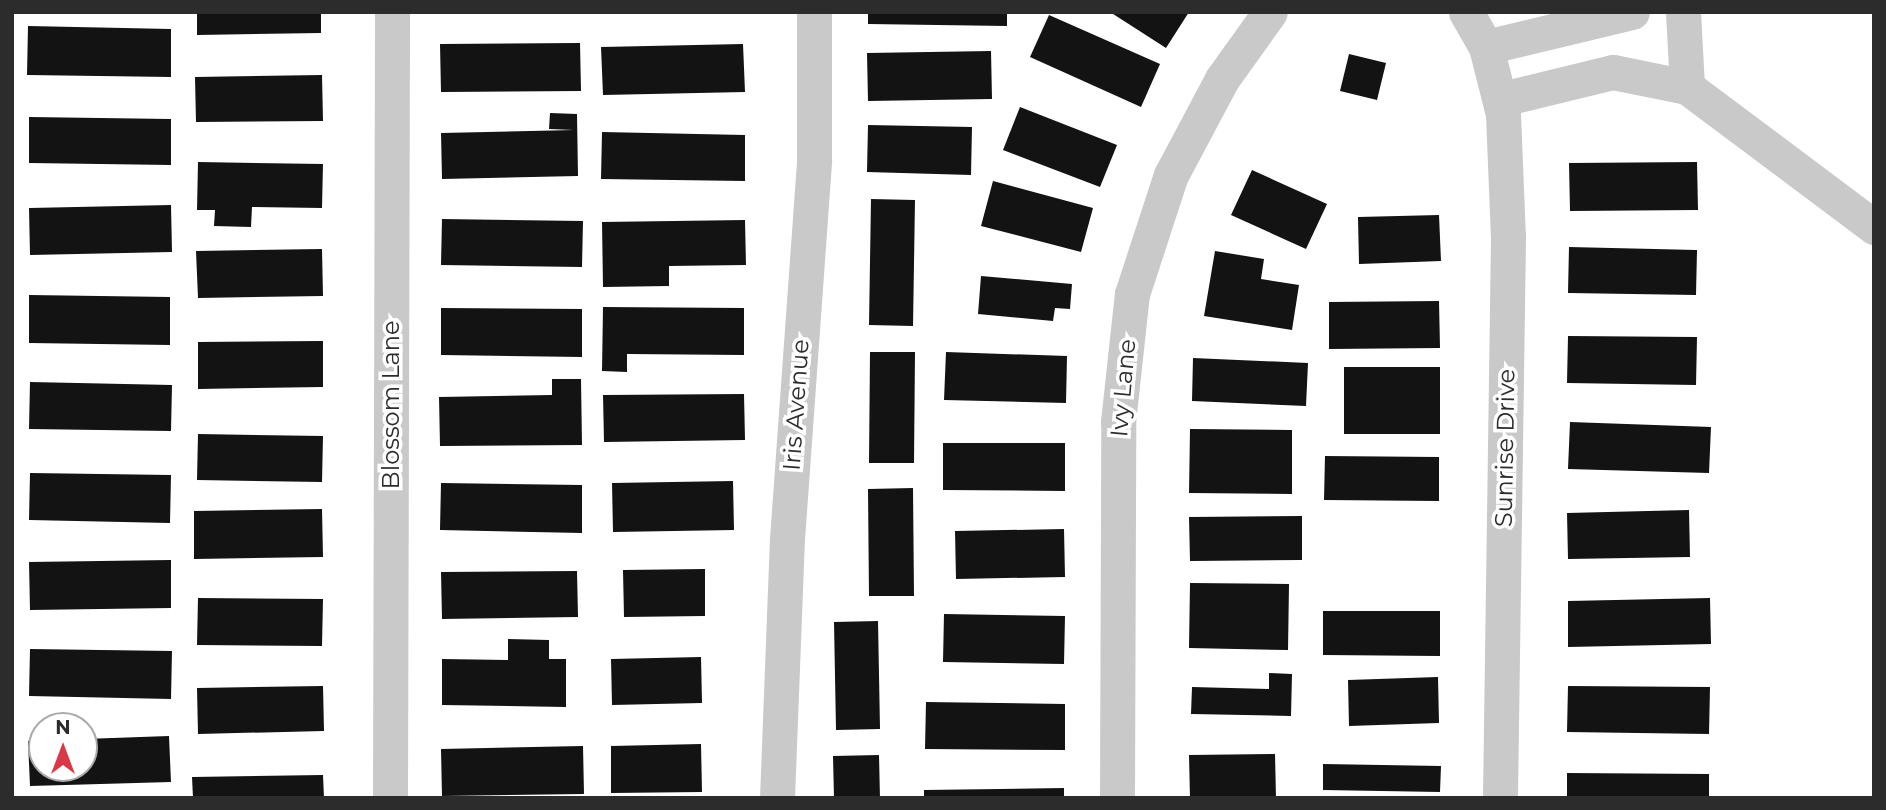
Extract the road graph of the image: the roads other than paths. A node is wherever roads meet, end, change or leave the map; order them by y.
1 (392, 12) edge
2 (814, 12) edge
3 (1270, 12) edge
4 (1466, 12) edge
5 (1632, 12) edge
6 (1683, 12) edge
7 (1494, 74) junction
8 (1687, 87) junction
9 (1874, 227) edge
10 (390, 798) edge
11 (777, 798) edge
12 (1117, 798) edge
13 (1500, 798) edge

1 - 10 street, Blossom Lane
2 - 11 street, Iris Avenue
3 - 12 street, Ivy Lane
4 - 7 street
5 - 7 street
6 - 8 street
7 - 8 street
7 - 13 street, Sunrise Drive
8 - 9 street

